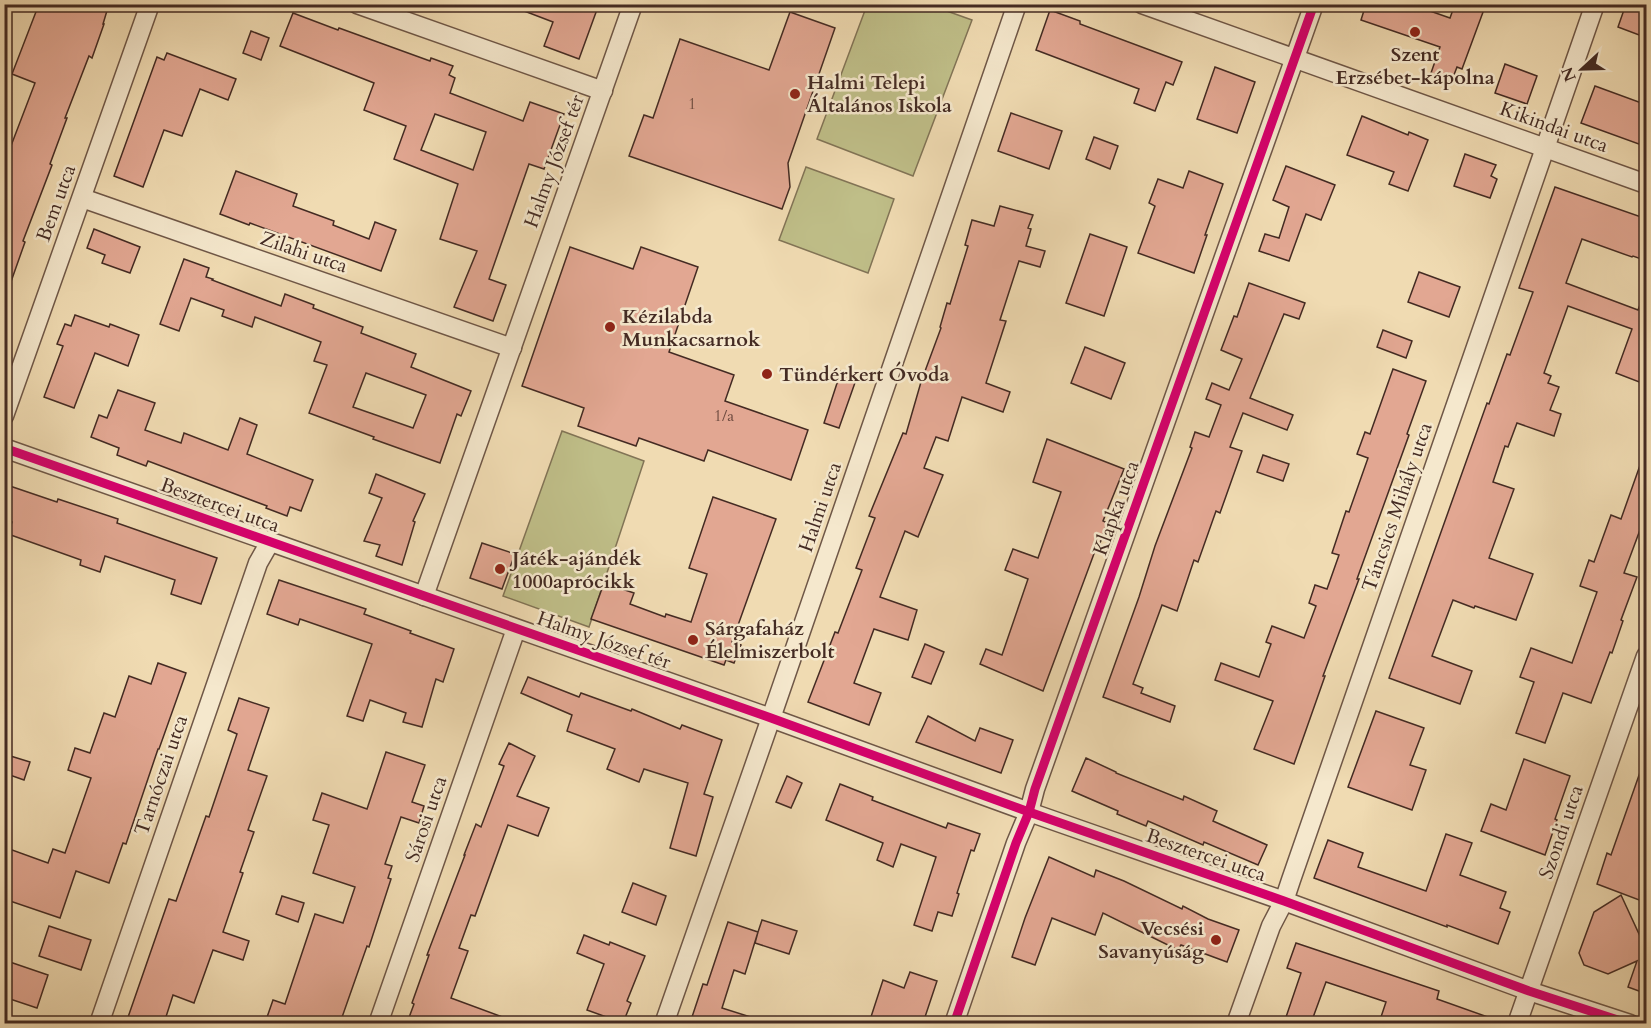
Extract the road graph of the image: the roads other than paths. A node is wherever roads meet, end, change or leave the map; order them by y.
1 (150, 4) edge
2 (357, 4) edge
3 (633, 4) edge
4 (1017, 4) edge
5 (1142, 4) edge
6 (1314, 4) edge
7 (1595, 4) edge
8 (1295, 59) junction
9 (603, 91) junction
10 (1545, 148) junction
11 (1647, 184) edge
12 (82, 198) junction
13 (512, 348) junction
14 (4, 416) edge
15 (4, 448) edge
16 (270, 542) junction
17 (424, 596) junction
18 (516, 629) junction
19 (1647, 656) edge
20 (771, 718) junction
21 (1029, 812) junction
22 (1284, 901) junction
23 (1529, 991) junction
24 (99, 1023) edge
25 (378, 1023) edge
26 (664, 1023) edge
27 (954, 1023) edge
28 (1236, 1023) edge
29 (1517, 1023) edge
30 (1630, 1023) edge

1 - 12 street, Bem utca
2 - 9 street
3 - 9 street, Halmy József tér
4 - 20 street, Halmi utca
5 - 8 street, Kikindai utca
6 - 8 street, Klapka utca
7 - 10 street, Táncsics Mihály utca
8 - 10 street, Kikindai utca
8 - 21 street, Klapka utca
9 - 13 street, Halmy József tér
10 - 11 street, Kikindai utca
10 - 22 street, Táncsics Mihály utca
12 - 13 street, Zilahi utca
12 - 14 street, Bem utca
13 - 17 street, Halmy József tér
15 - 16 street, Besztercei utca
16 - 17 street, Besztercei utca
16 - 24 street, Tarnóczai utca
17 - 18 street, Halmy József tér
18 - 20 street, Halmy József tér
18 - 25 street, Sárosi utca
19 - 23 street, Szondi utca
20 - 21 street, Besztercei utca
20 - 26 street, Halmi utca
21 - 22 street, Besztercei utca
21 - 27 street, Klapka utca
22 - 23 street, Besztercei utca
22 - 28 street, Táncsics Mihály utca
23 - 29 street, Szondi utca
23 - 30 street, Besztercei utca

